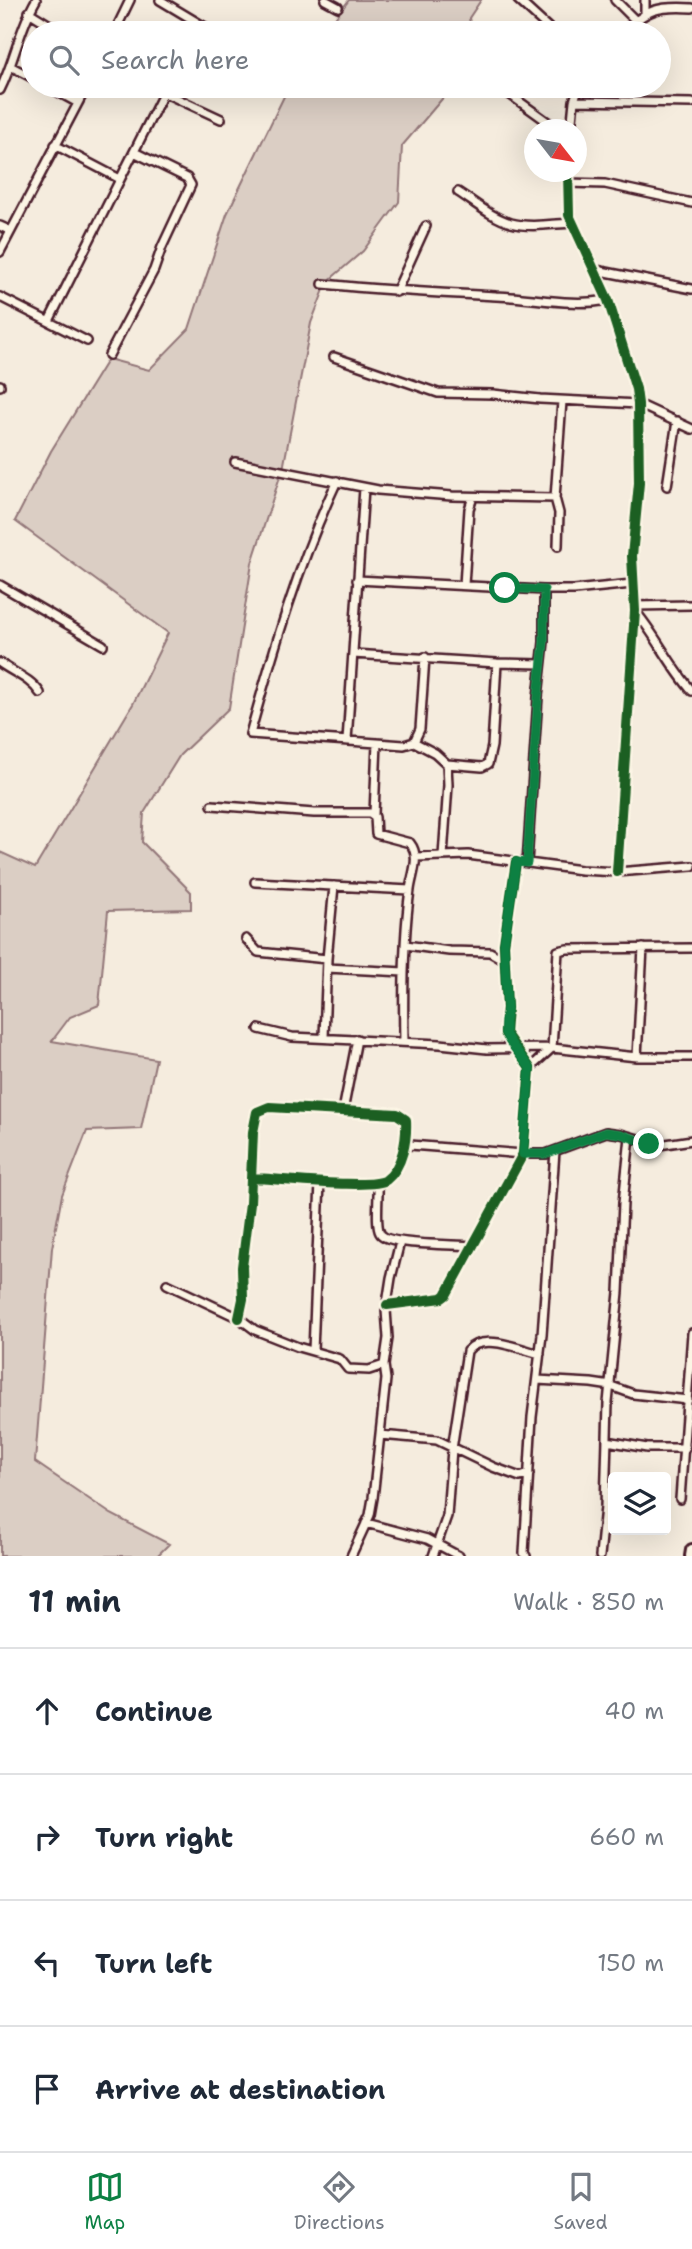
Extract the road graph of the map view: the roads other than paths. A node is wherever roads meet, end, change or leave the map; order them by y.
1 (36, 0) edge
2 (130, 0) edge
3 (160, 0) edge
4 (326, 0) edge
5 (519, 0) edge
6 (615, 0) edge
7 (645, 0) edge
8 (338, 7) dead end
9 (692, 8) edge
10 (29, 12) junction
11 (645, 12) junction
12 (635, 20) joint
13 (25, 21) edge
14 (44, 21) edge
15 (120, 21) edge
16 (196, 21) edge
17 (541, 21) edge
18 (21, 30) edge
19 (12, 67) junction
20 (21, 72) edge
21 (0, 90) edge
22 (69, 98) edge
23 (81, 98) edge
24 (161, 98) edge
25 (182, 98) edge
26 (515, 98) edge
27 (575, 98) edge
28 (574, 101) junction
29 (78, 103) junction
30 (692, 103) edge
31 (221, 119) dead end
32 (544, 119) edge
33 (572, 119) edge
34 (55, 145) junction
35 (134, 152) junction
36 (120, 180) junction
37 (568, 183) joint
38 (458, 192) dead end
39 (692, 203) edge
40 (572, 223) junction
41 (0, 226) edge
42 (426, 226) dead end
43 (10, 232) junction
44 (0, 252) edge
45 (596, 270) junction
46 (323, 284) dead end
47 (692, 289) edge
48 (396, 292) junction
49 (0, 297) edge
50 (608, 300) junction
51 (49, 321) junction
52 (87, 341) dead end
53 (109, 355) dead end
54 (334, 357) dead end
55 (562, 401) junction
56 (638, 404) junction
57 (677, 421) junction
58 (692, 429) edge
59 (235, 462) dead end
60 (337, 481) junction
61 (667, 486) dead end
62 (364, 488) junction
63 (473, 497) junction
64 (555, 498) junction
65 (558, 546) dead end
66 (357, 580) junction
67 (632, 584) junction
68 (0, 585) edge
69 (464, 585) junction
70 (544, 590) junction
71 (692, 605) edge
72 (635, 609) junction
73 (103, 645) dead end
74 (353, 653) junction
75 (425, 657) junction
76 (0, 663) edge
77 (497, 663) junction
78 (541, 664) junction
79 (692, 691) edge
80 (40, 693) dead end
81 (347, 741) junction
82 (414, 742) junction
83 (377, 743) junction
84 (447, 764) junction
85 (212, 805) dead end
86 (374, 814) junction
87 (443, 856) junction
88 (416, 857) junction
89 (516, 862) junction
90 (527, 863) junction
91 (692, 866) edge
92 (617, 872) junction
93 (255, 882) dead end
94 (334, 887) junction
95 (410, 890) junction
96 (246, 939) dead end
97 (504, 944) junction
98 (406, 945) junction
99 (643, 948) junction
100 (692, 948) edge
101 (489, 952) junction
102 (504, 960) junction
103 (327, 964) junction
104 (404, 972) junction
105 (259, 1029) dead end
106 (324, 1037) junction
107 (357, 1039) junction
108 (404, 1042) junction
109 (514, 1048) junction
110 (552, 1048) junction
111 (637, 1056) junction
112 (692, 1057) edge
113 (530, 1068) junction
114 (344, 1111) junction
115 (630, 1137) junction
116 (692, 1140) edge
117 (405, 1147) junction
118 (555, 1151) junction
119 (523, 1154) junction
120 (251, 1178) junction
121 (320, 1182) junction
122 (378, 1183) junction
123 (400, 1241) junction
124 (472, 1246) junction
125 (167, 1284) dead end
126 (387, 1306) junction
127 (239, 1318) junction
128 (692, 1333) edge
129 (313, 1351) junction
130 (540, 1354) junction
131 (384, 1365) junction
132 (537, 1380) junction
133 (611, 1386) junction
134 (688, 1400) junction
135 (380, 1435) junction
136 (607, 1441) junction
137 (685, 1448) junction
138 (452, 1449) junction
139 (529, 1474) junction
140 (680, 1500) dead end
141 (366, 1523) junction
142 (438, 1546) junction
143 (692, 1550) edge
144 (351, 1556) edge
145 (433, 1556) edge
146 (458, 1556) edge
147 (526, 1556) edge
148 (600, 1556) edge
149 (691, 1556) edge

1 - 10 street
2 - 15 street
3 - 16 street
4 - 8 street
5 - 17 street
6 - 12 street
7 - 11 street
9 - 11 street
10 - 13 street
10 - 14 street
11 - 12 street
18 - 19 street
19 - 20 street
19 - 21 street
22 - 29 street
23 - 29 street
24 - 35 street
25 - 31 street
26 - 32 street
27 - 28 street
28 - 30 street
28 - 33 street
29 - 34 street
34 - 36 street
34 - 43 street
35 - 36 street
35 - 53 street
36 - 51 street
37 - 39 street
37 - 40 street
38 - 40 street
40 - 45 street
41 - 43 street
42 - 48 street
43 - 44 street
45 - 47 street
45 - 50 street
46 - 48 street
48 - 50 street
49 - 51 street
50 - 56 street
51 - 52 street
54 - 55 street
55 - 56 street
55 - 64 street
56 - 57 street
56 - 67 street
57 - 58 street
57 - 61 street
59 - 60 street
60 - 62 street
60 - 81 street
62 - 63 street
62 - 66 street
63 - 64 street
63 - 69 street
64 - 65 street
66 - 69 street
66 - 74 street
67 - 70 street
67 - 72 street
68 - 73 street
69 - 70 street
70 - 78 street
71 - 72 street
72 - 79 street
72 - 92 street
74 - 75 street
74 - 81 street
75 - 77 street
75 - 82 street
76 - 80 street
77 - 78 street
77 - 84 street
78 - 90 street
81 - 83 street
82 - 83 street
82 - 84 street
83 - 86 street
84 - 87 street
85 - 86 street
86 - 88 street
87 - 88 street
87 - 89 street
88 - 95 street
89 - 90 street
89 - 97 street
90 - 92 street
91 - 92 street
93 - 94 street
94 - 95 street
94 - 103 street
95 - 98 street
96 - 103 street
97 - 101 street
97 - 102 street
98 - 101 street
98 - 104 street
99 - 100 street
99 - 110 street
99 - 111 street
101 - 102 street
102 - 109 street
103 - 104 street
103 - 106 street
104 - 108 street
105 - 106 street
106 - 107 street
107 - 108 street
107 - 114 street
108 - 109 street
109 - 110 street
109 - 113 street
110 - 111 street
110 - 113 street
111 - 112 street
113 - 119 street
114 - 117 street
114 - 120 street
115 - 116 street
115 - 118 street
115 - 133 street
117 - 119 street
117 - 122 street
118 - 119 street
118 - 130 street
119 - 124 street
120 - 121 street
120 - 127 street
121 - 122 street
121 - 129 street
122 - 123 street
123 - 124 street
123 - 126 street
124 - 126 street
125 - 127 street
126 - 131 street
127 - 129 street
128 - 134 street
129 - 131 street
130 - 132 street
130 - 138 street
131 - 135 street
132 - 133 street
132 - 139 street
133 - 134 street
133 - 136 street
134 - 137 street
135 - 138 street
135 - 141 street
136 - 137 street
136 - 148 street
137 - 140 street
138 - 139 street
138 - 142 street
139 - 147 street
141 - 142 street
141 - 144 street
142 - 145 street
142 - 146 street
143 - 149 main road

